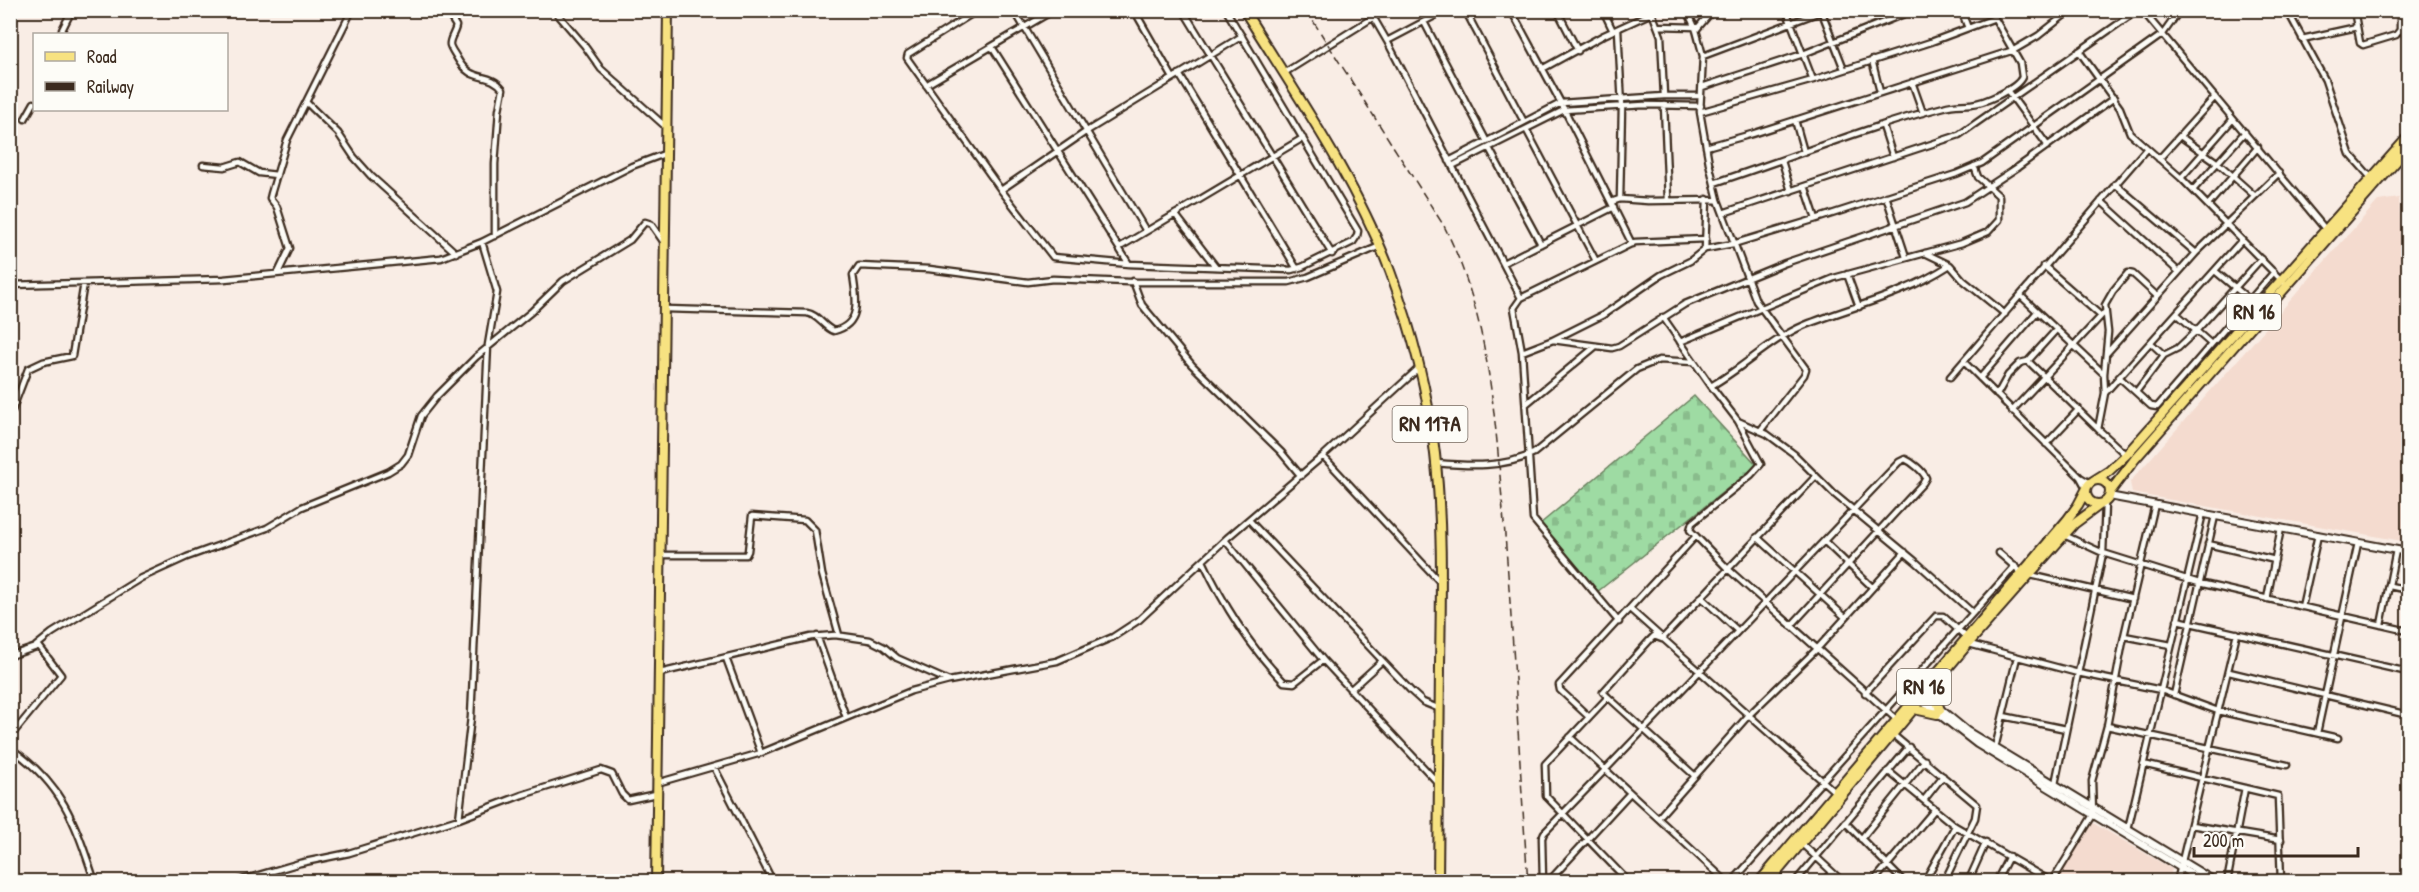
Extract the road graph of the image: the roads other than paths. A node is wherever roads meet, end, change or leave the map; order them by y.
1 (72, 10) edge
2 (352, 10) edge
3 (446, 10) edge
4 (554, 10) edge
5 (668, 10) edge
6 (978, 10) edge
7 (1014, 10) edge
8 (1054, 10) edge
9 (1134, 10) edge
10 (1183, 10) edge
11 (1226, 10) edge
12 (1244, 10) edge
13 (1369, 10) edge
14 (1385, 10) edge
15 (1446, 10) edge
16 (1465, 10) edge
17 (1511, 10) edge
18 (1557, 10) edge
19 (1603, 10) edge
20 (1687, 10) edge
21 (1713, 10) edge
22 (1786, 10) edge
23 (1914, 10) edge
24 (1961, 10) edge
25 (2071, 10) edge
26 (2140, 10) edge
27 (2180, 10) edge
28 (2287, 10) edge
29 (2354, 10) edge
30 (2407, 10) edge
31 (1823, 11) edge
32 (1652, 12) edge
33 (1994, 13) edge
34 (1374, 17) junction
35 (1424, 22) junction
36 (1791, 23) junction
37 (1658, 26) junction
38 (1968, 27) junction
39 (2357, 27) junction
40 (1024, 28) junction
41 (1696, 28) junction
42 (1616, 30) junction
43 (60, 33) edge
44 (2163, 34) junction
45 (1242, 36) junction
46 (2302, 39) junction
47 (1387, 41) junction
48 (1833, 42) junction
49 (992, 47) junction
50 (2014, 50) junction
51 (1578, 51) junction
52 (2079, 51) junction
53 (1803, 54) junction
54 (1210, 55) junction
55 (1703, 56) junction
56 (1872, 60) junction
57 (1542, 69) junction
58 (1844, 69) junction
59 (1284, 73) junction
60 (1179, 74) junction
61 (1173, 78) junction
62 (1813, 80) junction
63 (2101, 80) junction
64 (1912, 82) junction
65 (926, 85) junction
66 (1702, 87) junction
67 (2007, 90) junction
68 (1880, 92) junction
69 (1664, 96) junction
70 (1691, 96) junction
71 (1701, 96) junction
72 (2215, 97) junction
73 (1621, 98) junction
74 (2012, 98) junction
75 (2114, 98) junction
76 (307, 103) junction
77 (1561, 104) junction
78 (33, 105) edge
79 (1664, 105) junction
80 (1691, 105) junction
81 (1622, 106) junction
82 (1701, 109) junction
83 (1564, 110) junction
84 (1923, 113) junction
85 (25, 119) dead end
86 (2234, 119) junction
87 (1795, 120) junction
88 (1524, 123) junction
89 (1883, 126) junction
90 (2032, 127) junction
91 (667, 129) junction
92 (1526, 129) junction
93 (1087, 131) junction
94 (2245, 132) junction
95 (2180, 136) junction
96 (2409, 137) edge
97 (1303, 138) junction
98 (1487, 141) junction
99 (2048, 146) junction
100 (1706, 147) junction
101 (2258, 147) junction
102 (1489, 148) junction
103 (2146, 148) junction
104 (2409, 148) edge
105 (1058, 151) junction
106 (1804, 152) junction
107 (667, 153) junction
108 (2203, 153) junction
109 (1272, 156) junction
110 (1893, 157) junction
111 (2159, 159) junction
112 (1782, 161) junction
113 (2217, 163) junction
114 (1451, 164) junction
115 (203, 165) dead end
116 (1974, 166) junction
117 (2279, 173) junction
118 (277, 175) junction
119 (1239, 176) junction
120 (2233, 176) junction
121 (2181, 178) junction
122 (2374, 181) junction
123 (1714, 183) junction
124 (2115, 184) junction
125 (1805, 186) junction
126 (1989, 186) junction
127 (1001, 190) junction
128 (2193, 190) junction
129 (1791, 191) junction
130 (1886, 196) junction
131 (2255, 196) junction
132 (1620, 199) junction
133 (1707, 199) junction
134 (1668, 200) junction
135 (1718, 200) junction
136 (2101, 201) junction
137 (1611, 202) junction
138 (2208, 205) junction
139 (1614, 207) junction
140 (1724, 213) junction
141 (1175, 214) junction
142 (1816, 219) junction
143 (2225, 223) junction
144 (1896, 225) junction
145 (1578, 226) junction
146 (2326, 230) junction
147 (1146, 231) junction
148 (495, 236) junction
149 (1706, 239) junction
150 (2242, 240) junction
151 (482, 242) junction
152 (1541, 244) junction
153 (1632, 244) junction
154 (1733, 244) junction
155 (1120, 246) junction
156 (1380, 246) junction
157 (666, 247) junction
158 (1705, 249) junction
159 (456, 253) junction
160 (1923, 253) junction
161 (2196, 253) junction
162 (1332, 254) junction
163 (1906, 257) junction
164 (2261, 259) junction
165 (1596, 261) junction
166 (1503, 262) junction
167 (1130, 264) junction
168 (1950, 265) junction
169 (2044, 266) junction
170 (1216, 267) junction
171 (1297, 269) junction
172 (2215, 271) junction
173 (2179, 272) junction
174 (2274, 272) junction
175 (278, 273) junction
176 (1847, 274) junction
177 (1746, 278) junction
178 (1133, 282) junction
179 (84, 283) junction
180 (2284, 283) junction
181 (10, 285) edge
182 (2235, 288) junction
183 (2021, 296) junction
184 (2157, 296) junction
185 (1521, 298) junction
186 (2250, 300) junction
187 (1859, 307) junction
188 (1761, 308) junction
189 (665, 309) junction
190 (2037, 312) junction
191 (2103, 314) junction
192 (2177, 314) junction
193 (2005, 315) junction
194 (1663, 317) junction
195 (2056, 330) junction
196 (2196, 331) junction
197 (1784, 337) junction
198 (1553, 340) junction
199 (1680, 342) junction
200 (2151, 343) junction
201 (2211, 344) junction
202 (1596, 346) junction
203 (2073, 346) junction
204 (488, 348) junction
205 (1522, 352) junction
206 (2107, 353) junction
207 (2164, 355) junction
208 (2028, 361) junction
209 (1694, 362) junction
210 (1964, 362) junction
211 (1420, 368) junction
212 (2104, 374) junction
213 (2045, 376) junction
214 (2184, 376) junction
215 (1950, 377) dead end
216 (1980, 378) junction
217 (2119, 378) junction
218 (2192, 382) junction
219 (1712, 386) junction
220 (2136, 392) junction
221 (2105, 393) junction
222 (1997, 395) junction
223 (1526, 404) junction
224 (2079, 409) junction
225 (2012, 411) junction
226 (10, 416) edge
227 (1738, 421) junction
228 (2098, 429) junction
229 (1760, 431) junction
230 (2046, 444) junction
231 (2126, 455) junction
232 (1323, 456) junction
233 (1528, 456) junction
234 (1436, 463) junction
235 (1301, 476) junction
236 (1816, 476) junction
237 (2089, 485) junction
238 (2106, 499) junction
239 (2156, 504) junction
240 (1854, 510) junction
241 (2203, 513) junction
242 (2215, 516) junction
243 (1249, 520) junction
244 (2281, 528) junction
245 (1879, 530) junction
246 (2318, 535) junction
247 (1696, 536) junction
248 (2064, 536) junction
249 (1756, 537) junction
250 (1225, 540) junction
251 (1824, 541) junction
252 (2358, 543) junction
253 (2208, 544) junction
254 (2396, 550) junction
255 (1905, 552) junction
256 (2409, 552) edge
257 (1999, 553) dead end
258 (2103, 553) junction
259 (661, 555) junction
260 (2275, 560) junction
261 (1203, 561) junction
262 (2141, 563) junction
263 (1848, 564) junction
264 (2014, 566) junction
265 (1728, 568) junction
266 (1795, 572) junction
267 (2025, 574) junction
268 (2187, 578) junction
269 (1441, 583) junction
270 (2199, 583) junction
271 (2390, 586) junction
272 (1872, 587) junction
273 (2409, 590) edge
274 (2095, 591) junction
275 (1820, 595) junction
276 (1701, 597) junction
277 (2133, 599) junction
278 (2267, 599) junction
279 (1765, 602) junction
280 (2302, 607) junction
281 (1631, 610) junction
282 (1973, 613) junction
283 (2342, 616) junction
284 (1845, 617) junction
285 (2177, 620) junction
286 (1619, 622) junction
287 (2189, 622) junction
288 (2381, 625) junction
289 (1791, 626) junction
290 (1959, 629) junction
291 (1738, 631) junction
292 (2409, 631) edge
293 (2236, 633) junction
294 (839, 635) junction
295 (817, 636) junction
296 (2124, 636) junction
297 (1662, 639) junction
298 (1967, 640) junction
299 (2171, 645) junction
300 (36, 646) junction
301 (1817, 649) junction
302 (2334, 655) junction
303 (10, 656) edge
304 (2017, 657) junction
305 (726, 658) junction
306 (1323, 660) junction
307 (1382, 660) junction
308 (2229, 672) junction
309 (2409, 672) edge
310 (660, 673) junction
311 (2078, 673) junction
312 (1700, 674) junction
313 (949, 681) junction
314 (2116, 681) junction
315 (1932, 687) junction
316 (1350, 690) junction
317 (2161, 690) junction
318 (1865, 693) junction
319 (2174, 695) junction
320 (2325, 695) junction
321 (1920, 696) junction
322 (1608, 697) junction
323 (1440, 709) junction
324 (1914, 709) junction
325 (1885, 711) junction
326 (2218, 711) junction
327 (1939, 712) junction
328 (1748, 716) junction
329 (2003, 716) junction
330 (2409, 716) edge
331 (846, 717) junction
332 (1589, 717) junction
333 (1896, 720) junction
334 (2107, 726) junction
335 (1644, 729) junction
336 (2066, 729) junction
337 (2317, 733) junction
338 (1892, 734) junction
339 (2150, 736) junction
340 (10, 737) edge
341 (1570, 737) junction
342 (2338, 738) dead end
343 (1909, 747) junction
344 (10, 748) edge
345 (1995, 748) junction
346 (2210, 748) junction
347 (761, 753) junction
348 (1925, 760) junction
349 (2143, 764) junction
350 (2287, 765) dead end
351 (714, 767) junction
352 (1605, 770) junction
353 (1888, 771) junction
354 (1695, 776) junction
355 (1943, 776) junction
356 (2202, 778) junction
357 (1822, 781) junction
358 (657, 783) junction
359 (1439, 783) junction
360 (1905, 784) junction
361 (2055, 784) junction
362 (2245, 788) junction
363 (1835, 792) junction
364 (1630, 793) junction
365 (656, 794) junction
366 (1924, 800) junction
367 (2093, 807) junction
368 (1935, 809) junction
369 (1563, 814) junction
370 (2093, 815) junction
371 (1658, 818) junction
372 (459, 819) junction
373 (1845, 822) junction
374 (2191, 825) junction
375 (1955, 826) junction
376 (2128, 829) junction
377 (1968, 832) junction
378 (2235, 832) junction
379 (1861, 839) junction
380 (1587, 840) junction
381 (2281, 840) junction
382 (1798, 841) junction
383 (1986, 842) junction
384 (1815, 856) junction
385 (2009, 856) junction
386 (2182, 864) junction
387 (1887, 866) junction
388 (1832, 872) junction
389 (95, 882) edge
390 (235, 882) edge
391 (656, 882) edge
392 (773, 882) edge
393 (1438, 882) edge
394 (1543, 882) edge
395 (1548, 882) edge
396 (1629, 882) edge
397 (1726, 882) edge
398 (1732, 882) edge
399 (1759, 882) edge
400 (1769, 882) edge
401 (1795, 882) edge
402 (1825, 882) edge
403 (1843, 882) edge
404 (1873, 882) edge
405 (1904, 882) edge
406 (1924, 882) edge
407 (1944, 882) edge
408 (1968, 882) edge
409 (1996, 882) edge
410 (2052, 882) edge
411 (2178, 882) edge
412 (2204, 882) edge
413 (2216, 882) edge
414 (2227, 882) edge
415 (2281, 882) edge

1 - 43 street
2 - 76 street
3 - 148 street
4 - 91 street
5 - 91 main road
6 - 65 street
7 - 40 street
8 - 40 street
9 - 61 street
10 - 54 street
11 - 45 street
12 - 59 main road, RN 117A
13 - 34 street
14 - 34 street
15 - 35 street
16 - 88 street
17 - 57 street
18 - 51 street
19 - 42 street
20 - 41 street
21 - 41 street
22 - 36 street
23 - 48 street
24 - 38 street
25 - 50 street
26 - 44 street
26 - 52 street
27 - 44 street
28 - 46 street
29 - 39 street
30 - 39 street
31 - 36 street
31 - 48 street
32 - 37 street
32 - 42 street
33 - 38 street
33 - 50 street
34 - 47 street
34 - 59 street
35 - 47 street
35 - 98 street
36 - 53 street
36 - 55 street
37 - 41 street
37 - 69 street
38 - 56 street
39 - 46 street
40 - 49 street
40 - 93 street
41 - 55 street
42 - 51 street
42 - 73 street
44 - 63 street
44 - 72 street
45 - 54 street
45 - 97 street
46 - 122 street
47 - 114 street
48 - 53 street
48 - 58 street
49 - 65 street
49 - 105 street
50 - 64 street
50 - 67 street
51 - 57 street
52 - 63 street
52 - 74 street
53 - 62 street
53 - 66 street
54 - 60 street
54 - 109 street
55 - 66 street
56 - 58 street
56 - 68 street
57 - 77 street
58 - 62 street
59 - 156 main road, RN 117A
60 - 61 street
60 - 119 street
61 - 93 street
62 - 82 street
63 - 75 street
63 - 90 street
64 - 68 street
64 - 84 street
65 - 127 street
66 - 71 street
67 - 74 street
67 - 84 street
68 - 87 street
69 - 70 street
69 - 73 street
70 - 71 street
70 - 80 street
71 - 82 street
72 - 86 street
72 - 95 street
73 - 77 street
73 - 81 street
74 - 90 street
74 - 110 street
75 - 99 street
75 - 103 street
76 - 118 street
76 - 159 street
77 - 83 street
77 - 88 street
78 - 85 street
79 - 80 street
79 - 81 street
79 - 134 street
80 - 82 street
81 - 83 street
81 - 132 street
82 - 100 street
83 - 92 street
83 - 137 street
84 - 89 street
86 - 94 street
86 - 108 street
87 - 100 street
87 - 106 street
88 - 98 street
89 - 106 street
89 - 110 street
90 - 99 street
90 - 116 street
91 - 107 main road
92 - 102 street
92 - 145 street
93 - 105 street
93 - 147 street
94 - 101 street
94 - 113 street
95 - 108 street
95 - 111 street
96 - 122 main road, RN 16
97 - 109 street
97 - 162 street
98 - 114 street
99 - 126 street
100 - 123 street
101 - 117 street
101 - 120 street
102 - 114 street
102 - 152 street
103 - 111 street
103 - 124 street
104 - 122 main road, RN 16
105 - 127 street
105 - 155 street
106 - 112 street
107 - 148 street
107 - 157 main road
108 - 113 street
108 - 121 street
109 - 119 street
109 - 162 street
110 - 125 street
111 - 121 street
112 - 123 street
112 - 129 street
113 - 120 street
113 - 128 street
114 - 166 street
115 - 118 street
116 - 126 street
116 - 130 street
117 - 131 street
117 - 146 street
118 - 175 street
119 - 141 street
119 - 171 street
120 - 131 street
120 - 138 street
121 - 128 street
122 - 146 main road, RN 16
122 - 180 main road, RN 16
123 - 135 street
124 - 136 street
124 - 161 street
125 - 129 street
125 - 142 street
126 - 144 street
126 - 160 street
127 - 167 street
128 - 138 street
129 - 140 street
130 - 142 street
130 - 144 street
131 - 143 street
132 - 134 street
132 - 137 street
133 - 134 street
133 - 135 street
133 - 149 street
135 - 140 street
136 - 169 street
136 - 173 street
137 - 139 street
138 - 143 street
139 - 145 street
139 - 153 street
140 - 154 street
141 - 147 street
141 - 170 street
142 - 154 street
143 - 150 street
143 - 161 street
144 - 163 street
144 - 177 street
145 - 152 street
145 - 165 street
146 - 180 main road, RN 16
147 - 155 street
148 - 151 street
149 - 153 street
149 - 158 street
150 - 164 street
150 - 172 street
151 - 159 street
151 - 204 street
152 - 166 street
153 - 165 street
154 - 158 street
154 - 177 street
155 - 167 street
156 - 178 street
156 - 211 main road, RN 117A
157 - 189 main road
157 - 204 street
158 - 198 street
159 - 175 street
160 - 163 street
160 - 168 street
161 - 173 street
162 - 171 street
163 - 176 street
164 - 174 street
164 - 182 street
165 - 185 street
166 - 185 street
167 - 170 street
168 - 187 street
168 - 193 street
169 - 183 street
169 - 191 street
170 - 171 street
172 - 182 street
172 - 192 street
173 - 184 street
174 - 180 street
174 - 186 street
175 - 179 street
176 - 187 street
176 - 188 street
177 - 188 street
177 - 194 street
178 - 189 street
178 - 235 street
179 - 181 street
179 - 226 street
180 - 218 main road, RN 16
180 - 238 main road, RN 16
182 - 186 street
182 - 196 street
183 - 190 street
183 - 193 street
184 - 191 street
184 - 206 street
185 - 205 street
186 - 201 street
187 - 197 street
188 - 197 street
188 - 199 street
189 - 259 main road
190 - 195 street
190 - 216 street
191 - 203 street
191 - 206 street
192 - 196 street
192 - 200 street
193 - 210 street
194 - 199 street
194 - 202 street
195 - 203 street
195 - 208 street
196 - 201 street
196 - 207 street
197 - 219 street
197 - 229 street
198 - 202 street
198 - 205 street
199 - 209 street
200 - 207 street
200 - 217 street
201 - 214 street
202 - 223 street
203 - 212 street
203 - 213 street
204 - 300 street
204 - 372 street
205 - 223 street
206 - 212 street
207 - 220 street
208 - 213 street
208 - 222 street
209 - 219 street
209 - 233 street
210 - 215 street
210 - 216 street
211 - 232 street
211 - 234 main road, RN 117A
212 - 221 street
213 - 224 street
213 - 225 street
214 - 218 street
214 - 220 street
216 - 222 street
217 - 220 street
217 - 221 street
218 - 231 main road, RN 16
219 - 227 street
221 - 228 street
222 - 225 street
223 - 233 street
224 - 228 street
224 - 230 street
225 - 230 street
227 - 229 street
227 - 247 street
228 - 231 street
229 - 236 street
230 - 237 street
231 - 237 main road, RN 16
232 - 235 street
232 - 269 street
233 - 234 street
233 - 286 street
234 - 269 main road, RN 117A
235 - 243 street
236 - 240 street
236 - 249 street
237 - 238 main road
237 - 238 main road
237 - 267 main road, RN 16
238 - 239 street
238 - 248 main road, RN 16
238 - 258 street
239 - 241 street
239 - 262 street
240 - 245 street
240 - 245 street
240 - 251 street
241 - 242 street
241 - 268 street
242 - 244 street
242 - 253 street
243 - 250 street
243 - 307 street
244 - 246 street
244 - 260 street
245 - 255 street
245 - 263 street
246 - 252 street
246 - 280 street
247 - 265 street
247 - 281 street
248 - 258 street
248 - 267 main road, RN 16
249 - 265 street
249 - 266 street
250 - 261 street
250 - 306 street
251 - 263 street
251 - 266 street
252 - 254 street
252 - 283 street
253 - 260 street
253 - 270 street
254 - 256 street
254 - 271 street
255 - 272 street
255 - 282 street
257 - 264 street
258 - 262 street
258 - 274 street
259 - 294 street
259 - 310 main road
260 - 278 street
261 - 306 street
261 - 313 street
262 - 268 street
262 - 277 street
263 - 272 street
263 - 275 street
264 - 267 street
264 - 282 street
265 - 276 street
265 - 279 street
266 - 275 street
266 - 279 street
267 - 274 street
267 - 298 main road, RN 16
268 - 270 street
268 - 285 street
269 - 323 main road, RN 117A
270 - 278 street
270 - 287 street
271 - 273 street
271 - 288 street
272 - 284 street
274 - 277 street
274 - 311 street
275 - 284 street
275 - 289 street
276 - 291 street
276 - 297 street
277 - 296 street
278 - 280 street
279 - 289 street
279 - 291 street
280 - 283 street
281 - 286 street
281 - 297 street
282 - 290 street
283 - 288 street
283 - 302 street
284 - 301 street
285 - 287 street
285 - 299 street
286 - 332 street
287 - 293 street
287 - 319 street
288 - 292 street
289 - 301 street
290 - 298 street
290 - 318 street
290 - 325 street
291 - 312 street
293 - 302 street
293 - 308 street
294 - 295 street
294 - 313 street
295 - 305 street
295 - 331 street
296 - 299 street
296 - 314 street
297 - 312 street
297 - 322 street
298 - 304 street
298 - 315 main road, RN 16
298 - 321 main road, RN 16
299 - 317 street
300 - 303 street
300 - 340 street
301 - 318 street
301 - 328 street
302 - 309 street
302 - 320 street
304 - 311 street
304 - 329 street
305 - 310 street
305 - 347 street
306 - 316 street
307 - 316 street
307 - 323 street
308 - 320 street
308 - 326 street
310 - 358 main road
311 - 314 street
311 - 336 street
312 - 328 street
312 - 335 street
313 - 331 street
314 - 317 street
314 - 334 street
315 - 321 main road, RN 16
315 - 327 main road
316 - 359 street
317 - 319 street
317 - 339 street
318 - 325 street
319 - 326 street
320 - 330 street
320 - 337 street
321 - 324 main road, RN 16
321 - 327 street
321 - 333 main road, RN 16
322 - 332 street
322 - 335 street
323 - 359 main road, RN 117A
324 - 327 main road
324 - 338 main road, RN 16
325 - 333 street
325 - 357 street
326 - 337 street
326 - 346 street
327 - 345 street
327 - 370 street
328 - 354 street
328 - 357 street
329 - 336 street
329 - 345 street
331 - 347 street
332 - 341 street
333 - 363 main road, RN 16
334 - 339 street
334 - 367 street
335 - 352 street
335 - 354 street
336 - 361 street
337 - 342 street
338 - 343 street
338 - 382 main road, RN 16
339 - 346 street
339 - 349 street
341 - 352 street
341 - 369 street
343 - 348 street
343 - 353 street
344 - 389 street
345 - 361 street
346 - 350 street
346 - 356 street
347 - 351 street
348 - 355 street
348 - 360 street
349 - 356 street
349 - 376 street
351 - 358 street
351 - 392 street
352 - 364 street
352 - 369 street
353 - 360 street
353 - 373 street
354 - 371 street
355 - 366 street
355 - 377 street
356 - 362 street
356 - 374 street
357 - 363 street
357 - 398 street
358 - 365 main road
359 - 393 main road, RN 117A
360 - 366 street
360 - 379 street
361 - 367 street
362 - 378 street
362 - 381 street
363 - 382 main road, RN 16
364 - 371 street
364 - 380 street
365 - 372 street
365 - 391 main road
366 - 368 street
367 - 370 street
367 - 376 street
368 - 375 street
368 - 387 street
369 - 380 street
369 - 394 street
370 - 386 street
370 - 410 street
371 - 397 street
372 - 390 street
373 - 379 street
373 - 384 street
374 - 378 street
374 - 386 street
375 - 377 street
375 - 406 street
376 - 386 street
377 - 383 street
377 - 407 street
378 - 381 street
378 - 414 street
379 - 387 street
380 - 395 street
380 - 396 street
381 - 415 street
382 - 384 street
382 - 399 main road, RN 16
382 - 400 main road, RN 16
383 - 385 street
383 - 408 street
384 - 388 street
384 - 401 street
385 - 409 street
385 - 410 street
386 - 411 street
386 - 412 street
386 - 413 street
387 - 404 street
387 - 405 street
388 - 402 street
388 - 403 street

